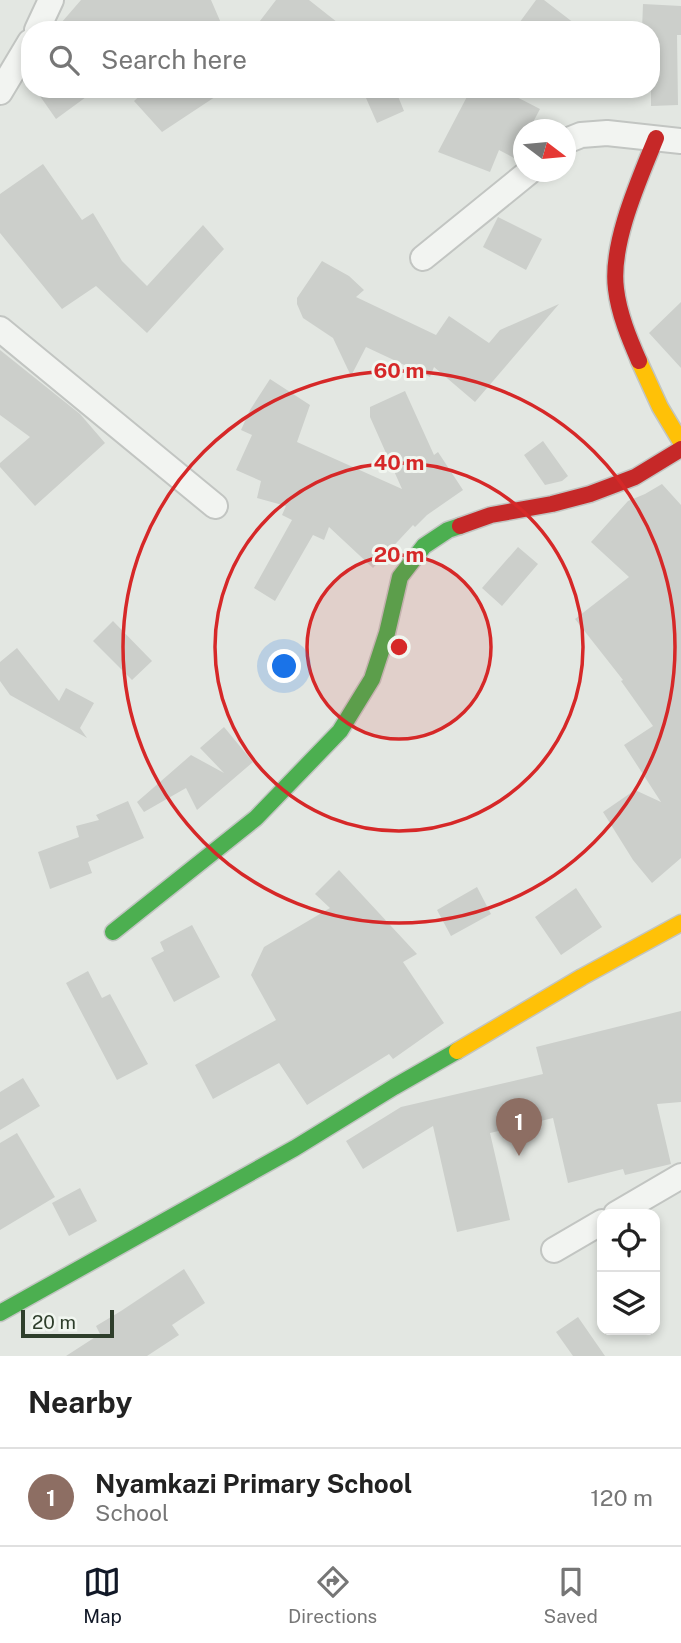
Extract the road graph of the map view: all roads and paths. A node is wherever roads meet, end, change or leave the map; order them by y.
1 (51, 0) edge
2 (41, 21) edge
3 (21, 57) edge
4 (0, 92) edge
5 (576, 137) edge
6 (656, 138) junction
7 (681, 141) edge
8 (517, 182) edge
9 (423, 258) dead end
10 (0, 328) edge
11 (681, 442) edge
12 (681, 449) edge
13 (215, 506) dead end
14 (681, 923) edge
15 (113, 932) dead end
16 (681, 1176) edge
17 (625, 1209) edge
18 (597, 1225) edge
19 (554, 1250) dead end
20 (0, 1314) edge

1 - 2 street
3 - 4 street
5 - 6 street
6 - 7 street
6 - 11 street
8 - 9 street
10 - 13 street
12 - 15 street
14 - 20 street
16 - 17 street
18 - 19 street

